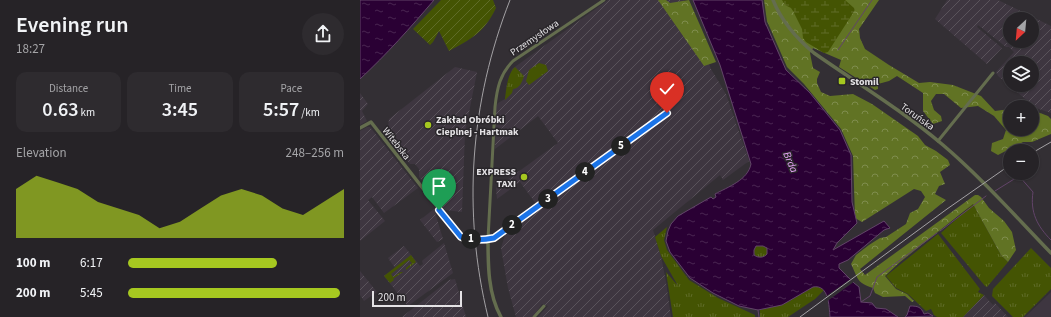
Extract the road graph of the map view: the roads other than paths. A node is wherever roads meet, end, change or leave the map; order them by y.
1 (604, 0) edge
2 (773, 0) edge
3 (992, 73) dead end
4 (667, 113) dead end
5 (360, 128) edge
6 (938, 141) junction
7 (488, 239) junction
8 (1051, 253) edge
9 (544, 306) dead end
10 (501, 317) edge
11 (534, 317) edge

1 - 7 street, Przemysłowa
2 - 6 street, Toruńska
3 - 6 street
4 - 7 street
5 - 7 street, Witebska
6 - 8 street, Toruńska
7 - 10 street, Przemysłowa
9 - 11 street

